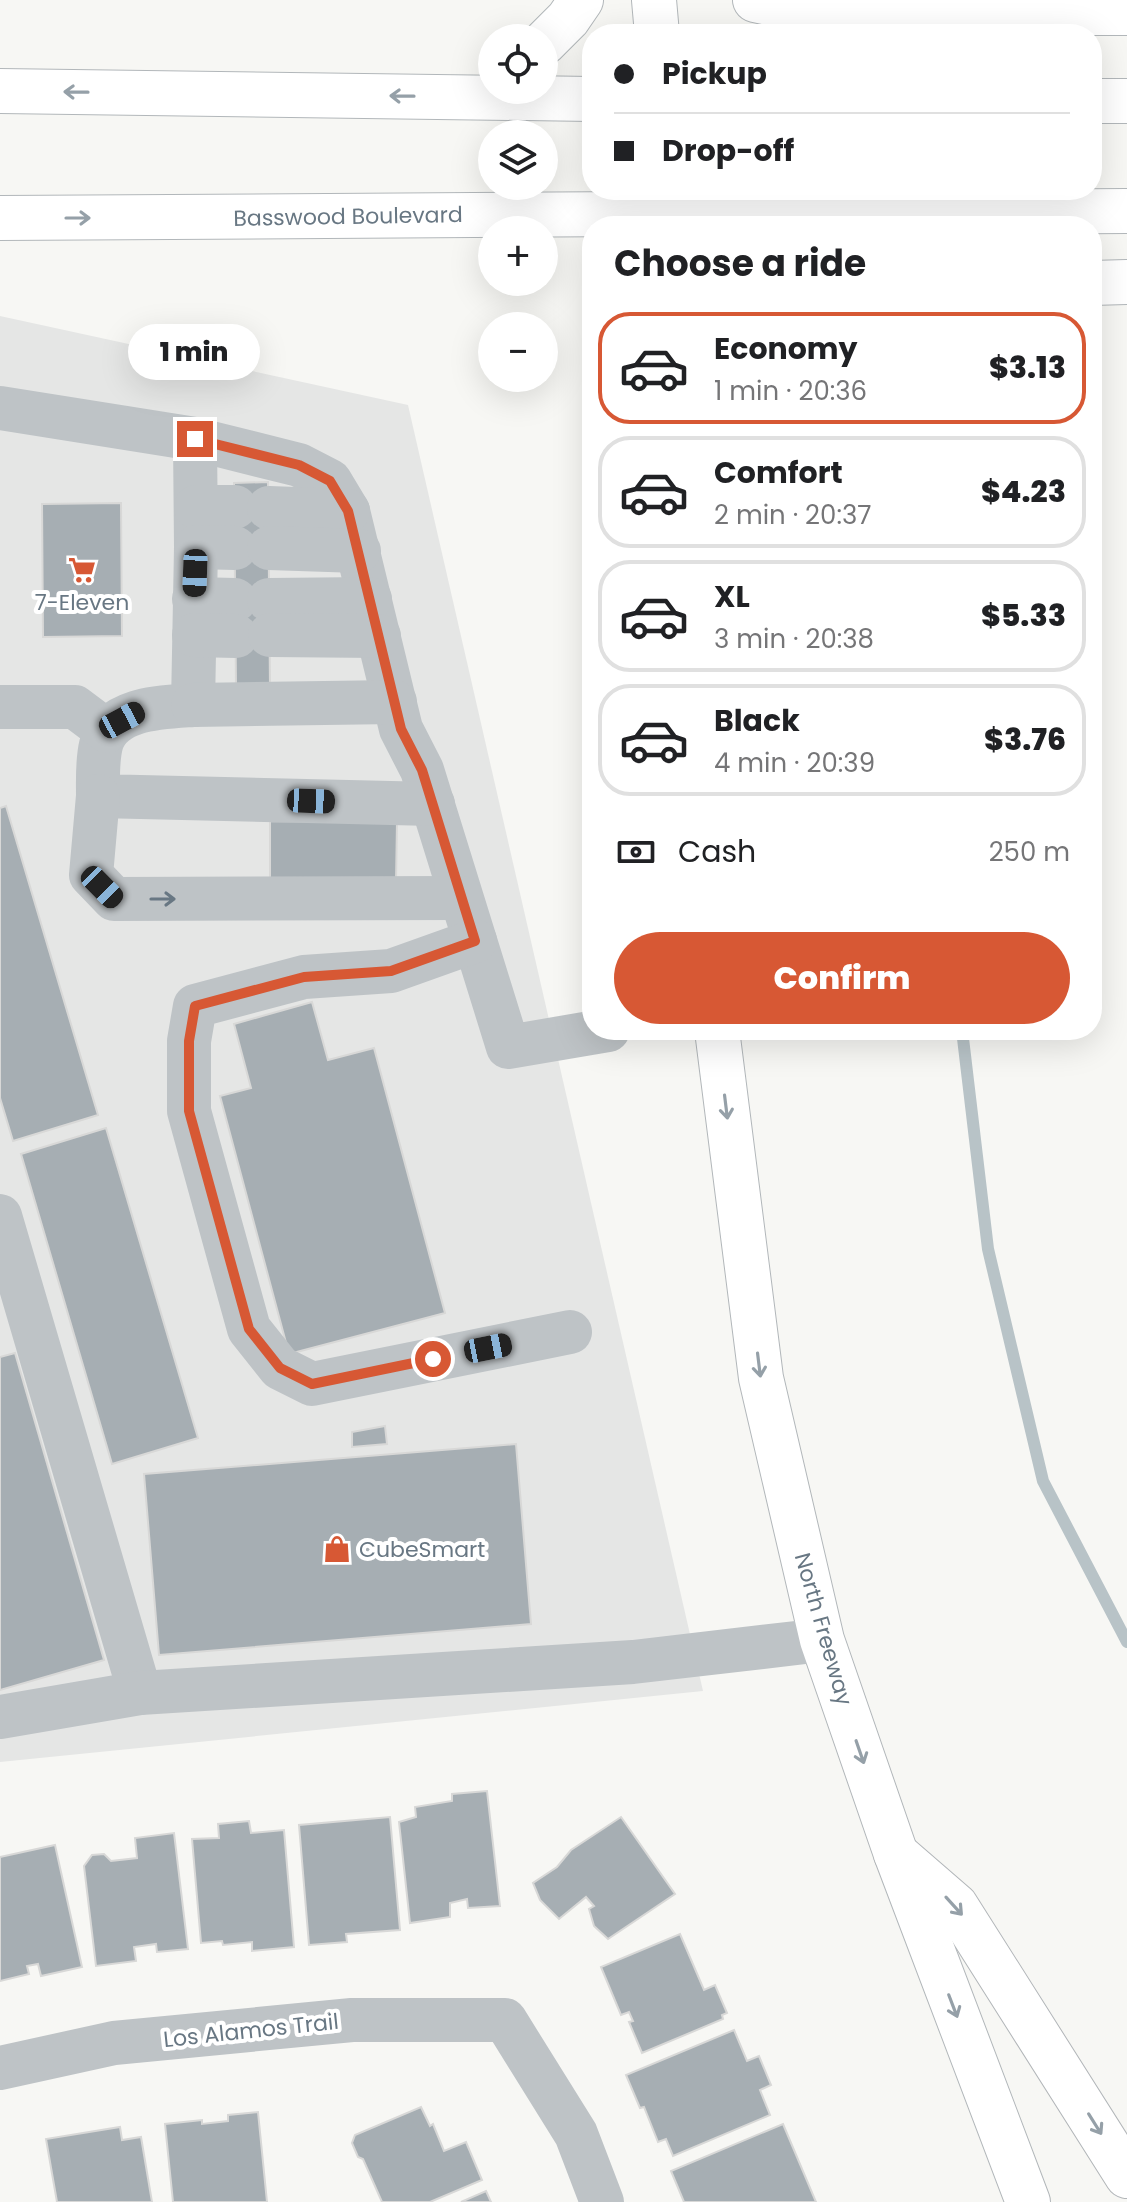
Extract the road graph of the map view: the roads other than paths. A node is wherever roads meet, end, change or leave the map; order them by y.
1 (581, 0) edge
2 (654, 0) edge
3 (755, 0) edge
4 (1127, 13) edge
5 (656, 24) edge
6 (558, 29) edge
7 (478, 81) edge
8 (0, 91) edge
9 (445, 97) junction
10 (1102, 101) edge
11 (1127, 101) edge
12 (582, 113) edge
13 (665, 210) edge
14 (1127, 211) edge
15 (0, 218) edge
16 (1127, 282) edge
17 (1102, 283) edge
18 (0, 408) edge
19 (195, 439) junction
20 (233, 528) junction
21 (354, 531) junction
22 (375, 617) junction
23 (233, 618) junction
24 (395, 702) junction
25 (193, 705) junction
26 (0, 707) edge
27 (107, 731) junction
28 (98, 796) junction
29 (433, 804) junction
30 (461, 898) junction
31 (475, 941) junction
32 (582, 1034) edge
33 (718, 1040) edge
34 (0, 1216) edge
35 (570, 1332) dead end
36 (822, 1640) junction
37 (140, 1693) junction
38 (0, 1717) edge
39 (896, 1854) junction
40 (0, 2068) edge
41 (1127, 2176) edge
42 (602, 2202) edge
43 (1028, 2202) edge

1 - 6 main road
2 - 5 main road
3 - 4 main road
7 - 9 main road
9 -> 8 main road
9 - 12 main road
10 - 11 main road
13 - 14 main road, Basswood Boulevard
15 -> 13 main road, Basswood Boulevard
16 - 17 main road
18 - 19 street
19 - 20 street
19 - 21 street
20 - 21 street
20 - 23 street
21 - 22 street
22 - 23 street
22 - 24 street
23 - 25 street
24 - 25 street
24 - 29 street
25 - 27 street
26 - 27 street
27 - 28 street
28 - 29 street
28 -> 30 street
29 - 30 street
30 - 31 street
31 - 32 street
31 - 35 street
33 -> 36 main road, North Freeway
34 - 37 street
36 - 37 street
36 -> 39 main road, North Freeway
37 - 38 street
39 -> 41 main road
39 -> 43 main road, North Freeway
40 - 42 street, Los Alamos Trail

